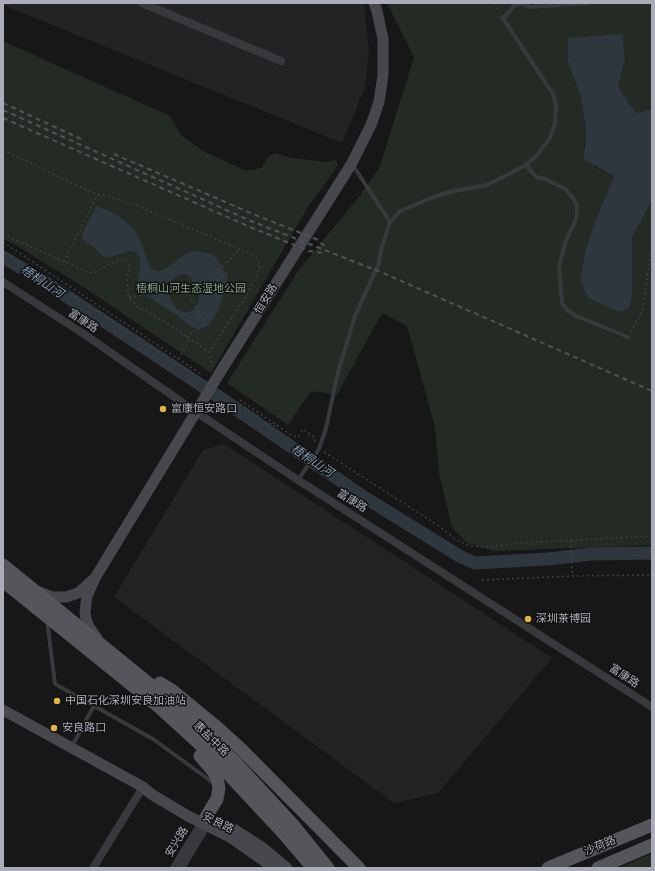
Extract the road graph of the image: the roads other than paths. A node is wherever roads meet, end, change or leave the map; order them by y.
1 (142, 3) edge
2 (374, 3) edge
3 (587, 3) edge
4 (281, 61) dead end
5 (352, 163) junction
6 (526, 165) junction
7 (390, 222) junction
8 (3, 282) edge
9 (628, 337) road end
10 (196, 412) junction
11 (299, 478) junction
12 (3, 565) edge
13 (95, 578) junction
14 (3, 581) edge
15 (33, 590) junction
16 (46, 616) junction
17 (102, 645) junction
18 (114, 655) junction
19 (94, 706) junction
20 (159, 707) junction
21 (652, 707) edge
22 (3, 710) edge
23 (71, 747) junction
24 (143, 787) junction
25 (219, 788) junction
26 (205, 822) junction
27 (652, 825) edge
28 (652, 845) edge
29 (93, 868) edge
30 (174, 868) edge
31 (181, 868) edge
32 (274, 868) edge
33 (287, 868) edge
34 (313, 868) edge
35 (328, 868) edge
36 (359, 868) edge
37 (548, 868) edge
38 (598, 868) edge

1 - 4 street
2 - 5 street, 恒安路
3 - 6 lane
5 - 7 lane
5 - 10 street, 恒安路, bridge
6 - 7 lane
6 - 9 lane
7 - 11 lane
8 - 10 street, 富康路
10 - 11 street, 富康路
10 - 13 street, 恒安路
11 - 21 street, 富康路
12 - 15 main road, 惠盐中路
13 - 15 street
13 - 17 street
14 - 16 main road, 惠盐中路
15 - 17 main road, 惠盐中路
16 - 19 lane
16 - 20 main road, 惠盐中路
17 - 18 main road, 惠盐中路
18 - 35 main road, 惠盐中路
18 - 36 main road
19 - 23 lane
19 - 25 lane
20 - 25 main road
20 - 34 main road, 惠盐中路
22 - 23 street, 安良路
23 - 24 street, 安良路
24 - 26 street, 安良路
24 - 29 street
25 - 26 main road
26 - 30 street, 安兴路
26 - 31 street, 安兴路
26 - 32 street, 安良路
26 - 33 street, 安良路
27 - 37 main road, 沙荷路
28 - 38 main road, 沙荷路

